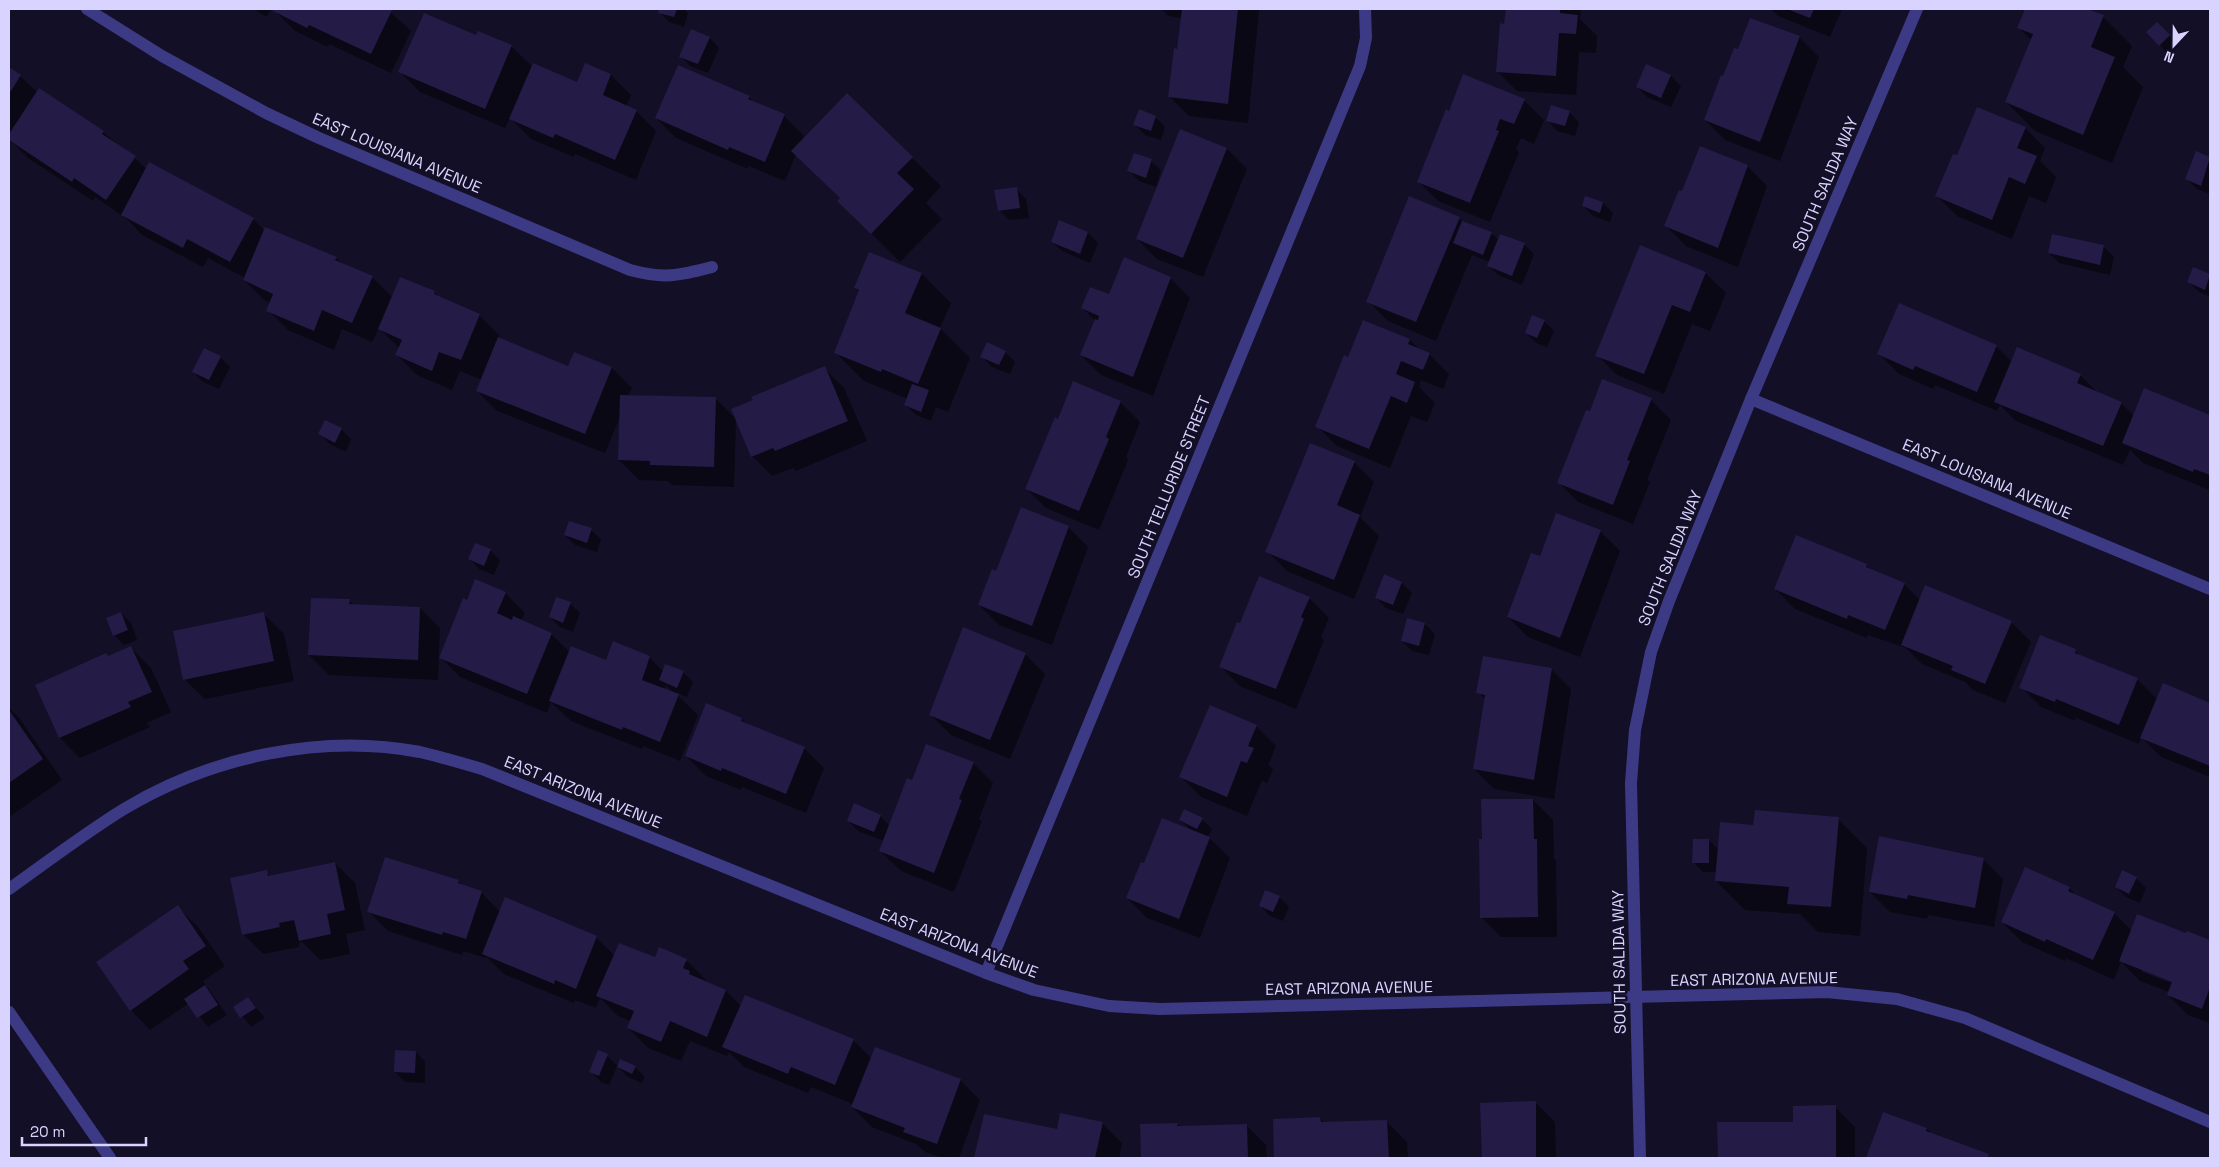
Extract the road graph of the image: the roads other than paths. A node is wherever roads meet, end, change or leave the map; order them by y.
1 (87, 9) edge
2 (1365, 9) edge
3 (1917, 9) edge
4 (712, 267) dead end
5 (1751, 399) junction
6 (2210, 589) edge
7 (9, 889) edge
8 (986, 973) junction
9 (1637, 997) junction
10 (9, 1012) edge
11 (2210, 1122) edge
12 (110, 1158) edge
13 (1640, 1158) edge

1 - 4 street, EAST LOUISIANA AVENUE
2 - 8 street, SOUTH TELLURIDE STREET
3 - 5 street, SOUTH SALIDA WAY
5 - 6 street, EAST LOUISIANA AVENUE
5 - 9 street, SOUTH SALIDA WAY
7 - 8 street, EAST ARIZONA AVENUE
8 - 9 street, EAST ARIZONA AVENUE
9 - 11 street, EAST ARIZONA AVENUE
9 - 13 street, SOUTH SALIDA WAY
10 - 12 street

